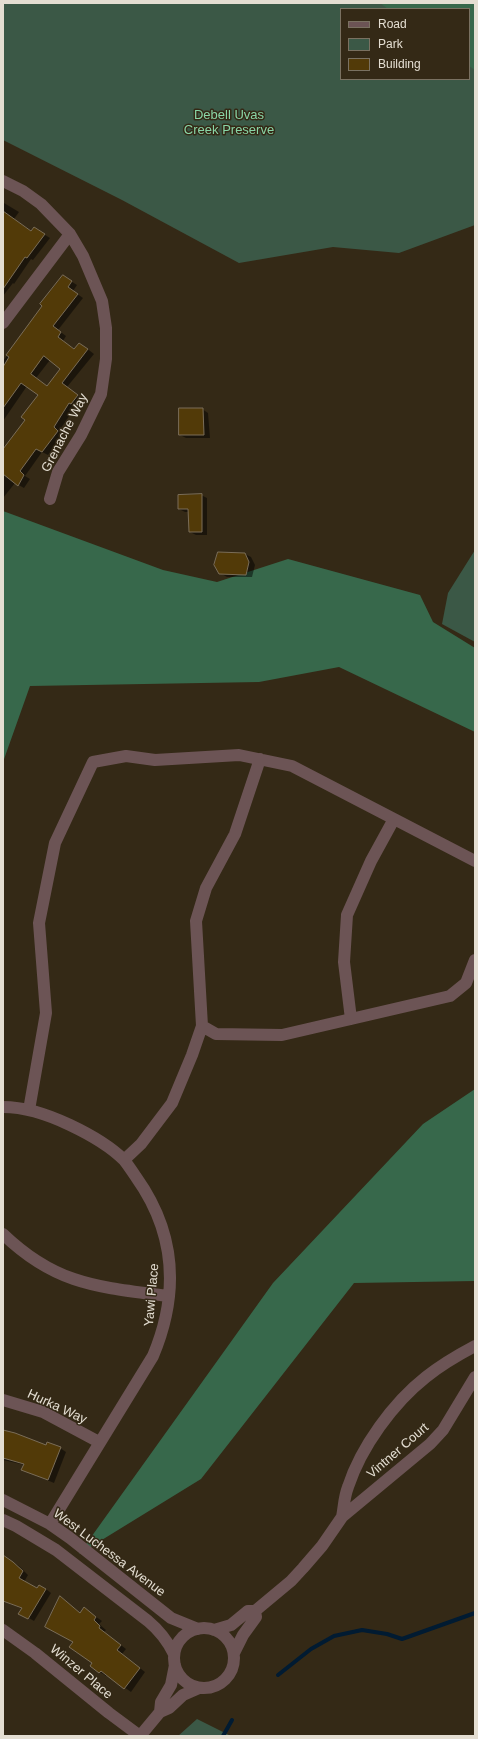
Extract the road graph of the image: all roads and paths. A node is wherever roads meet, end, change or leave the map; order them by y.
1 (3, 181) edge
2 (70, 234) junction
3 (3, 323) edge
4 (50, 499) dead end
5 (260, 759) junction
6 (394, 819) junction
7 (475, 861) edge
8 (475, 960) edge
9 (352, 1019) junction
10 (202, 1026) junction
11 (3, 1107) edge
12 (29, 1110) junction
13 (124, 1160) junction
14 (3, 1234) edge
15 (168, 1296) junction
16 (475, 1346) edge
17 (475, 1377) edge
18 (3, 1400) edge
19 (99, 1442) junction
20 (3, 1500) edge
21 (342, 1517) junction
22 (3, 1520) edge
23 (50, 1524) junction
24 (255, 1610) junction
25 (198, 1629) junction
26 (3, 1630) edge
27 (214, 1630) junction
28 (234, 1653) junction
29 (174, 1660) junction
30 (199, 1688) junction
31 (160, 1712) junction
32 (140, 1736) edge

1 - 2 street, Grenache Way
2 - 3 street
2 - 4 street, Grenache Way
5 - 6 street
5 - 10 street
5 - 12 street
6 - 7 street
6 - 9 street
8 - 9 street
9 - 10 street
10 - 13 street
11 - 12 street, Yawi Place
12 - 13 street, Yawi Place
13 - 15 street, Yawi Place
14 - 15 street
15 - 19 street, Yawi Place
16 - 21 street, Vintner Court
17 - 21 street, Vintner Court
18 - 19 street, Hurka Way
19 - 23 street, Yawi Place
20 - 23 street, West Luchessa Avenue
21 - 24 street, Vintner Court
22 - 29 street
23 - 25 street, West Luchessa Avenue
24 - 27 street, Vintner Court
24 - 28 street
25 - 27 street
25 - 29 street
26 - 32 street, Winzer Place
27 - 28 street
28 - 30 street
29 - 30 street
29 - 31 street
30 - 31 street
31 - 32 street

